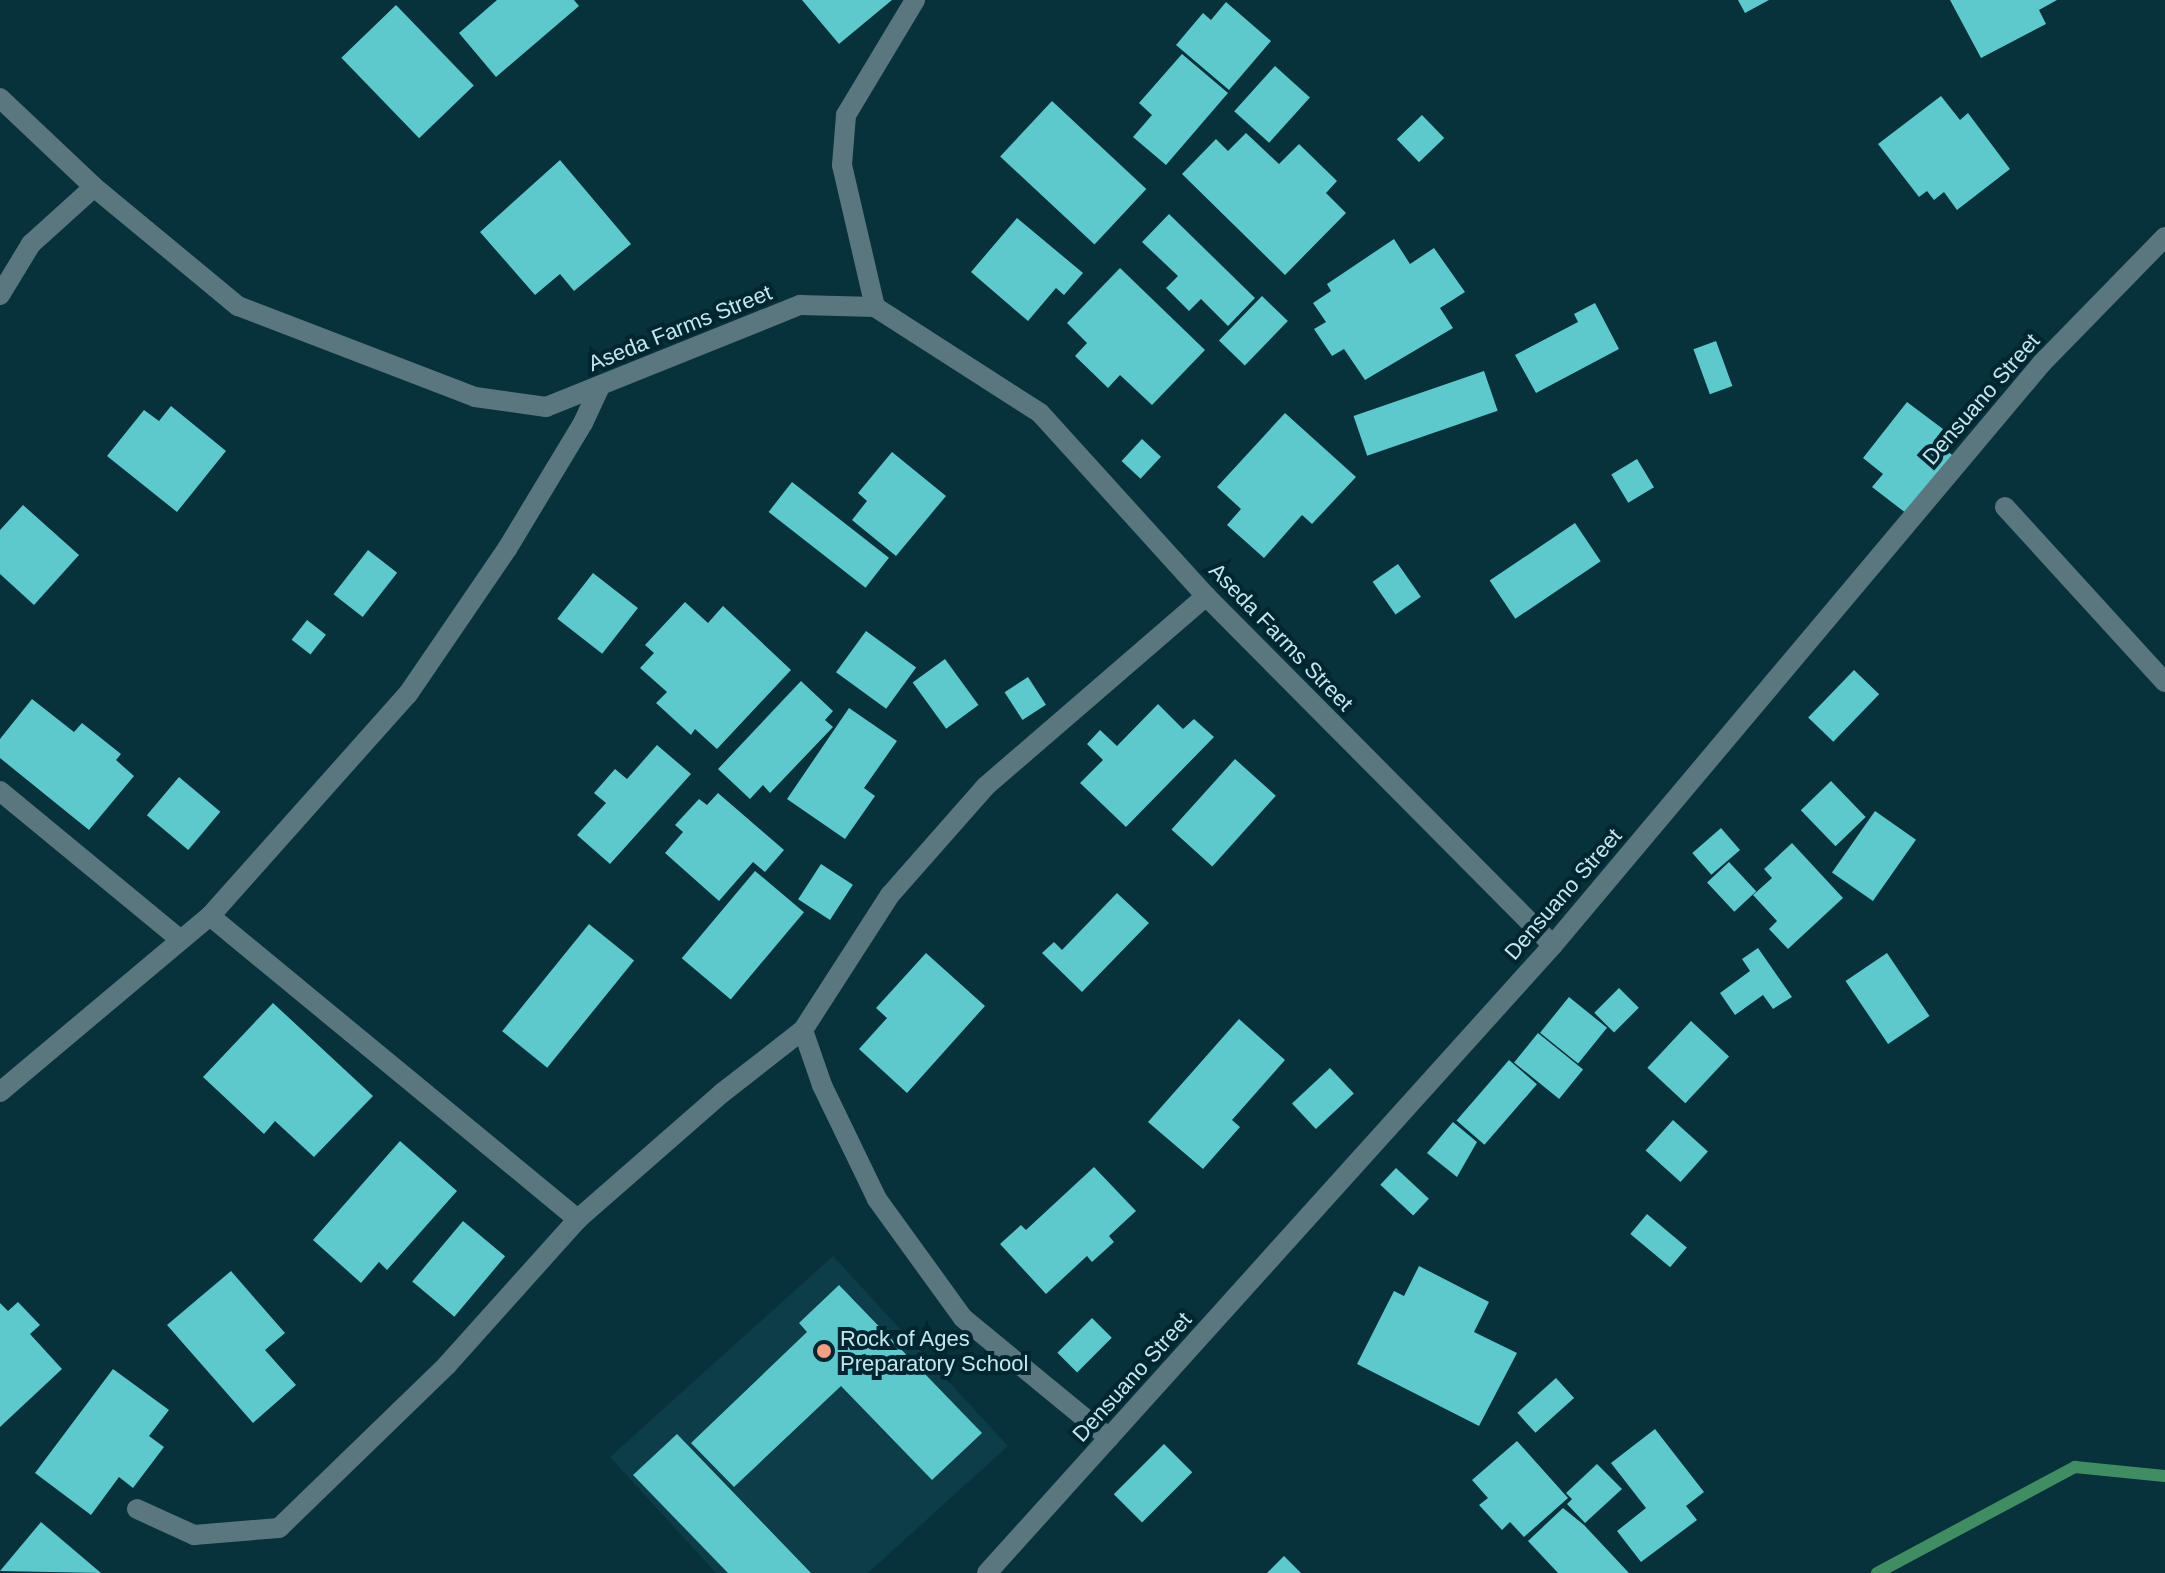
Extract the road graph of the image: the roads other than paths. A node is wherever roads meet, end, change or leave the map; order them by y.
1 (915, 0) edge
2 (0, 98) edge
3 (94, 187) junction
4 (2165, 237) edge
5 (0, 295) edge
6 (875, 307) junction
7 (599, 388) junction
8 (2005, 507) dead end
9 (1206, 596) junction
10 (2165, 682) edge
11 (0, 791) edge
12 (210, 916) junction
13 (181, 940) junction
14 (1553, 945) junction
15 (803, 1030) junction
16 (0, 1092) edge
17 (578, 1219) junction
18 (1109, 1438) junction
19 (137, 1509) dead end
20 (987, 1573) edge

1 - 6 street
2 - 3 street, Aseda Farms Street
3 - 5 street
3 - 7 street, Aseda Farms Street
4 - 14 street, Densuano Street
6 - 7 street, Aseda Farms Street
6 - 9 street, Aseda Farms Street
7 - 12 street
8 - 10 street
9 - 14 street, Aseda Farms Street
9 - 15 street
11 - 13 street
12 - 13 street
12 - 17 street
13 - 16 street
14 - 18 street, Densuano Street
15 - 17 street
15 - 18 street
17 - 19 street
18 - 20 street, Densuano Street

